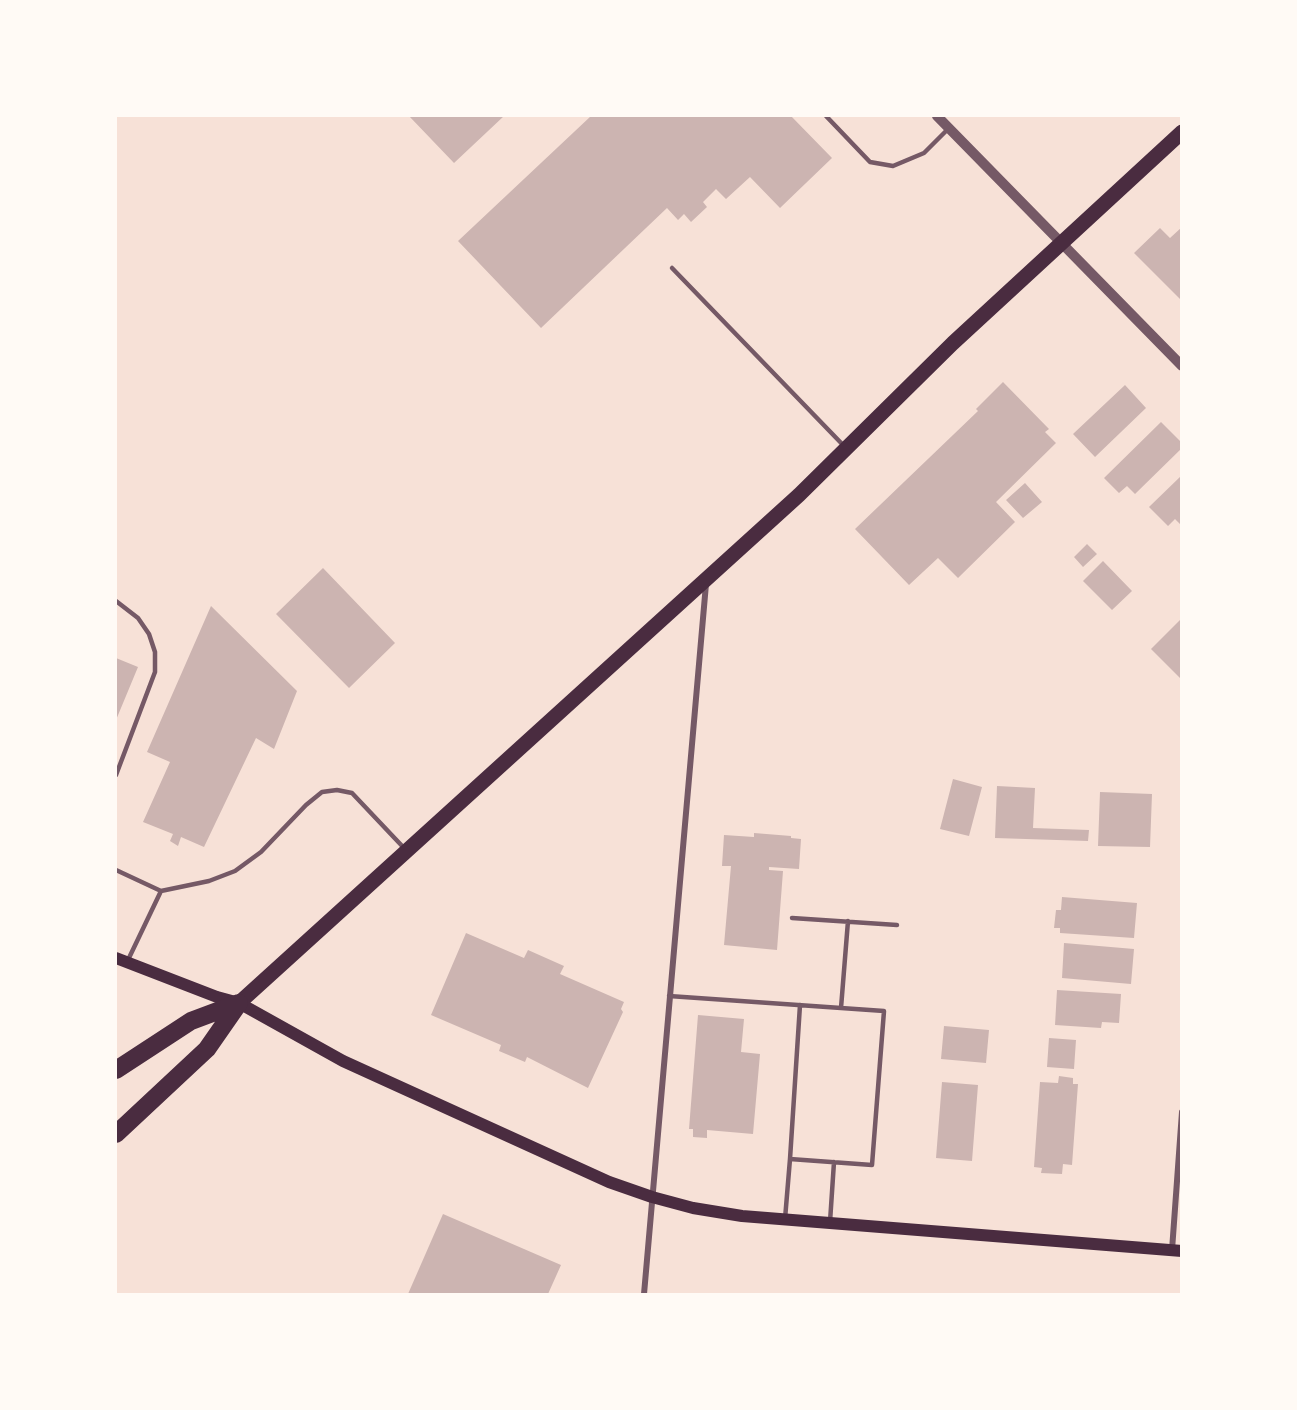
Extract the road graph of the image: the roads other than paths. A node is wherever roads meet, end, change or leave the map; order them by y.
1 (826, 116) edge
2 (937, 116) edge
3 (949, 128) junction
4 (1182, 132) edge
5 (1062, 244) junction
6 (672, 268) dead end
7 (1182, 366) edge
8 (846, 448) junction
9 (706, 580) junction
10 (116, 601) edge
11 (116, 775) edge
12 (407, 851) junction
13 (116, 870) edge
14 (161, 891) junction
15 (792, 918) dead end
16 (848, 921) junction
17 (897, 925) dead end
18 (121, 961) edge
19 (669, 996) junction
20 (239, 1003) junction
21 (800, 1005) junction
22 (841, 1008) junction
23 (116, 1070) edge
24 (1182, 1112) edge
25 (116, 1134) edge
26 (790, 1159) junction
27 (834, 1162) junction
28 (652, 1197) junction
29 (785, 1219) junction
30 (830, 1223) junction
31 (1177, 1250) edge
32 (644, 1294) edge

1 - 3 lane
2 - 3 street
3 - 5 street
4 - 5 main road
5 - 7 street
5 - 8 main road
6 - 8 lane
8 - 9 main road
9 - 12 main road
9 - 19 street
10 - 11 lane
12 - 14 lane
12 - 20 main road
13 - 14 lane
14 - 18 lane
15 - 16 lane
16 - 17 lane
16 - 22 lane
18 - 20 main road
19 - 21 lane
19 - 28 street
20 - 23 highway
20 - 25 highway
20 - 28 main road
21 - 22 lane
21 - 26 lane
22 - 27 lane
24 - 31 street
26 - 27 lane
26 - 29 lane
27 - 30 lane
28 - 29 main road
28 - 32 street
29 - 30 main road
30 - 31 main road

